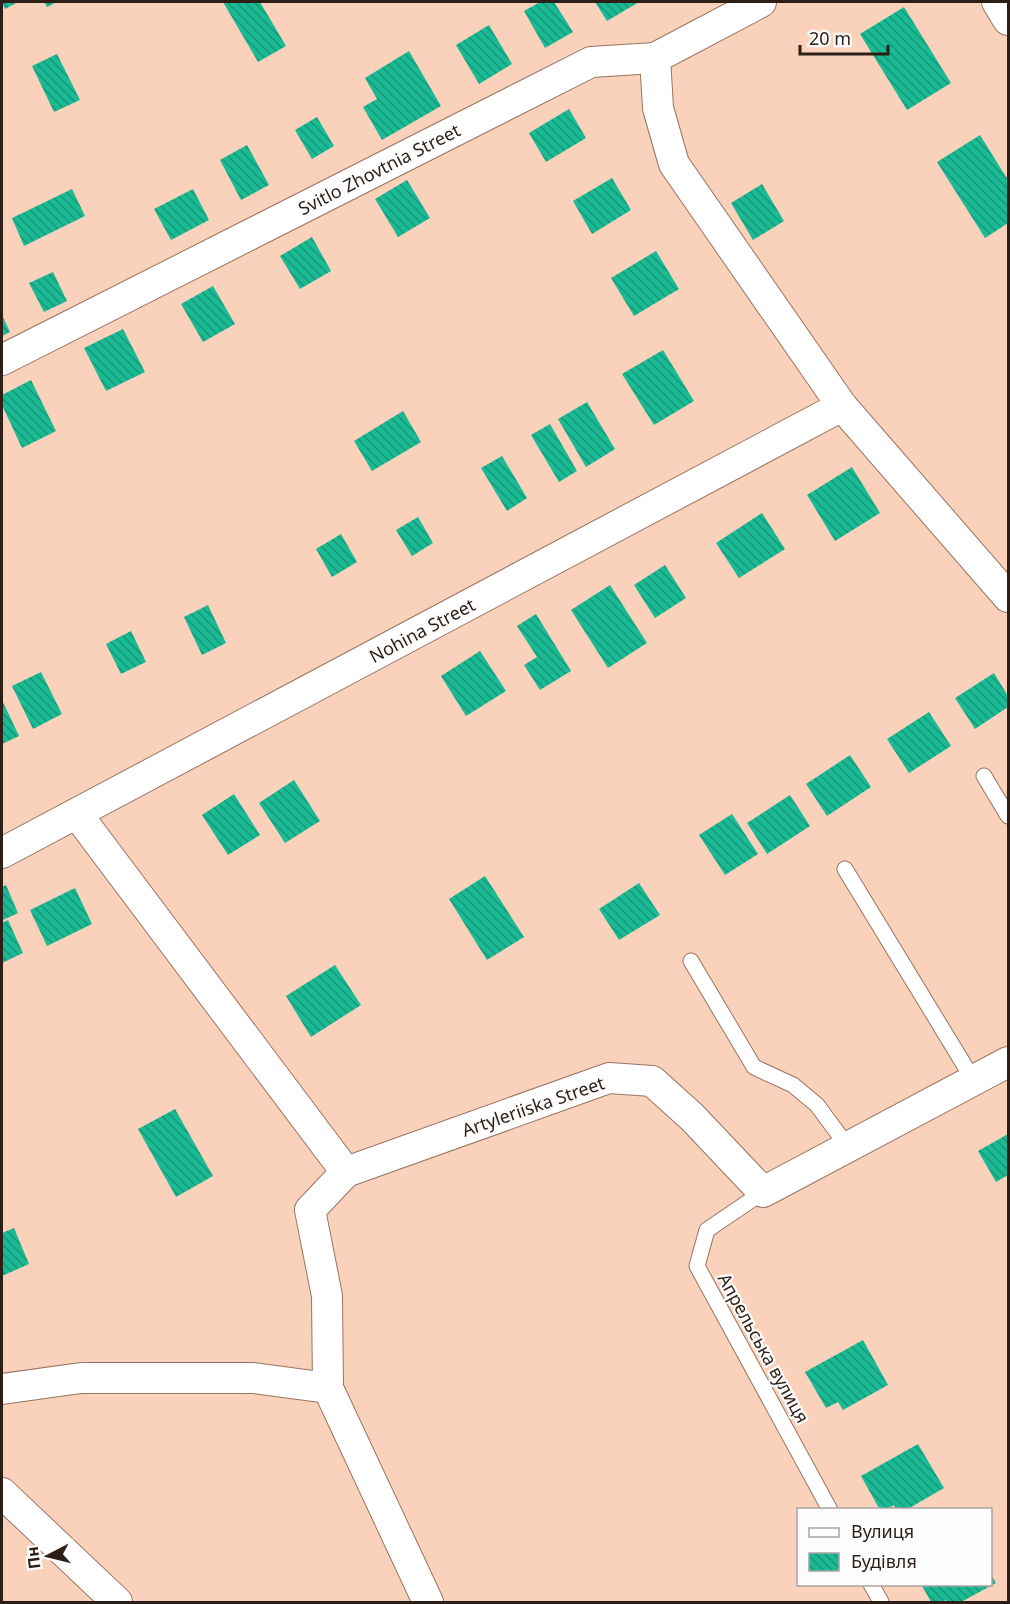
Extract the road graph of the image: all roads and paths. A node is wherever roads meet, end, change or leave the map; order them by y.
1 (761, 2) edge
2 (997, 2) edge
3 (1008, 20) edge
4 (655, 58) junction
5 (2, 360) edge
6 (842, 406) junction
7 (1008, 597) edge
8 (984, 776) dead end
9 (77, 814) junction
10 (1008, 816) edge
11 (2, 853) edge
12 (845, 869) dead end
13 (691, 961) dead end
14 (1008, 1062) edge
15 (974, 1081) junction
16 (848, 1147) junction
17 (346, 1172) junction
18 (763, 1192) junction
19 (328, 1388) junction
20 (2, 1389) edge
21 (2, 1493) edge
22 (829, 1508) edge
23 (872, 1586) edge
24 (117, 1602) edge
25 (428, 1602) edge
26 (880, 1602) edge

1 - 4 street, Svitlo Zhovtnia Street
2 - 3 street
4 - 5 street, Svitlo Zhovtnia Street
4 - 6 street
6 - 7 street
6 - 9 street, Nohina Street
8 - 10 lane
9 - 11 street, Nohina Street
9 - 17 street
12 - 15 lane
13 - 16 lane
14 - 15 street
15 - 16 street
16 - 18 street
17 - 18 street, Artyleriiska Street
17 - 19 street
18 - 22 lane, Апрельська вулиця
19 - 20 street
19 - 25 street
21 - 24 street
23 - 26 lane

